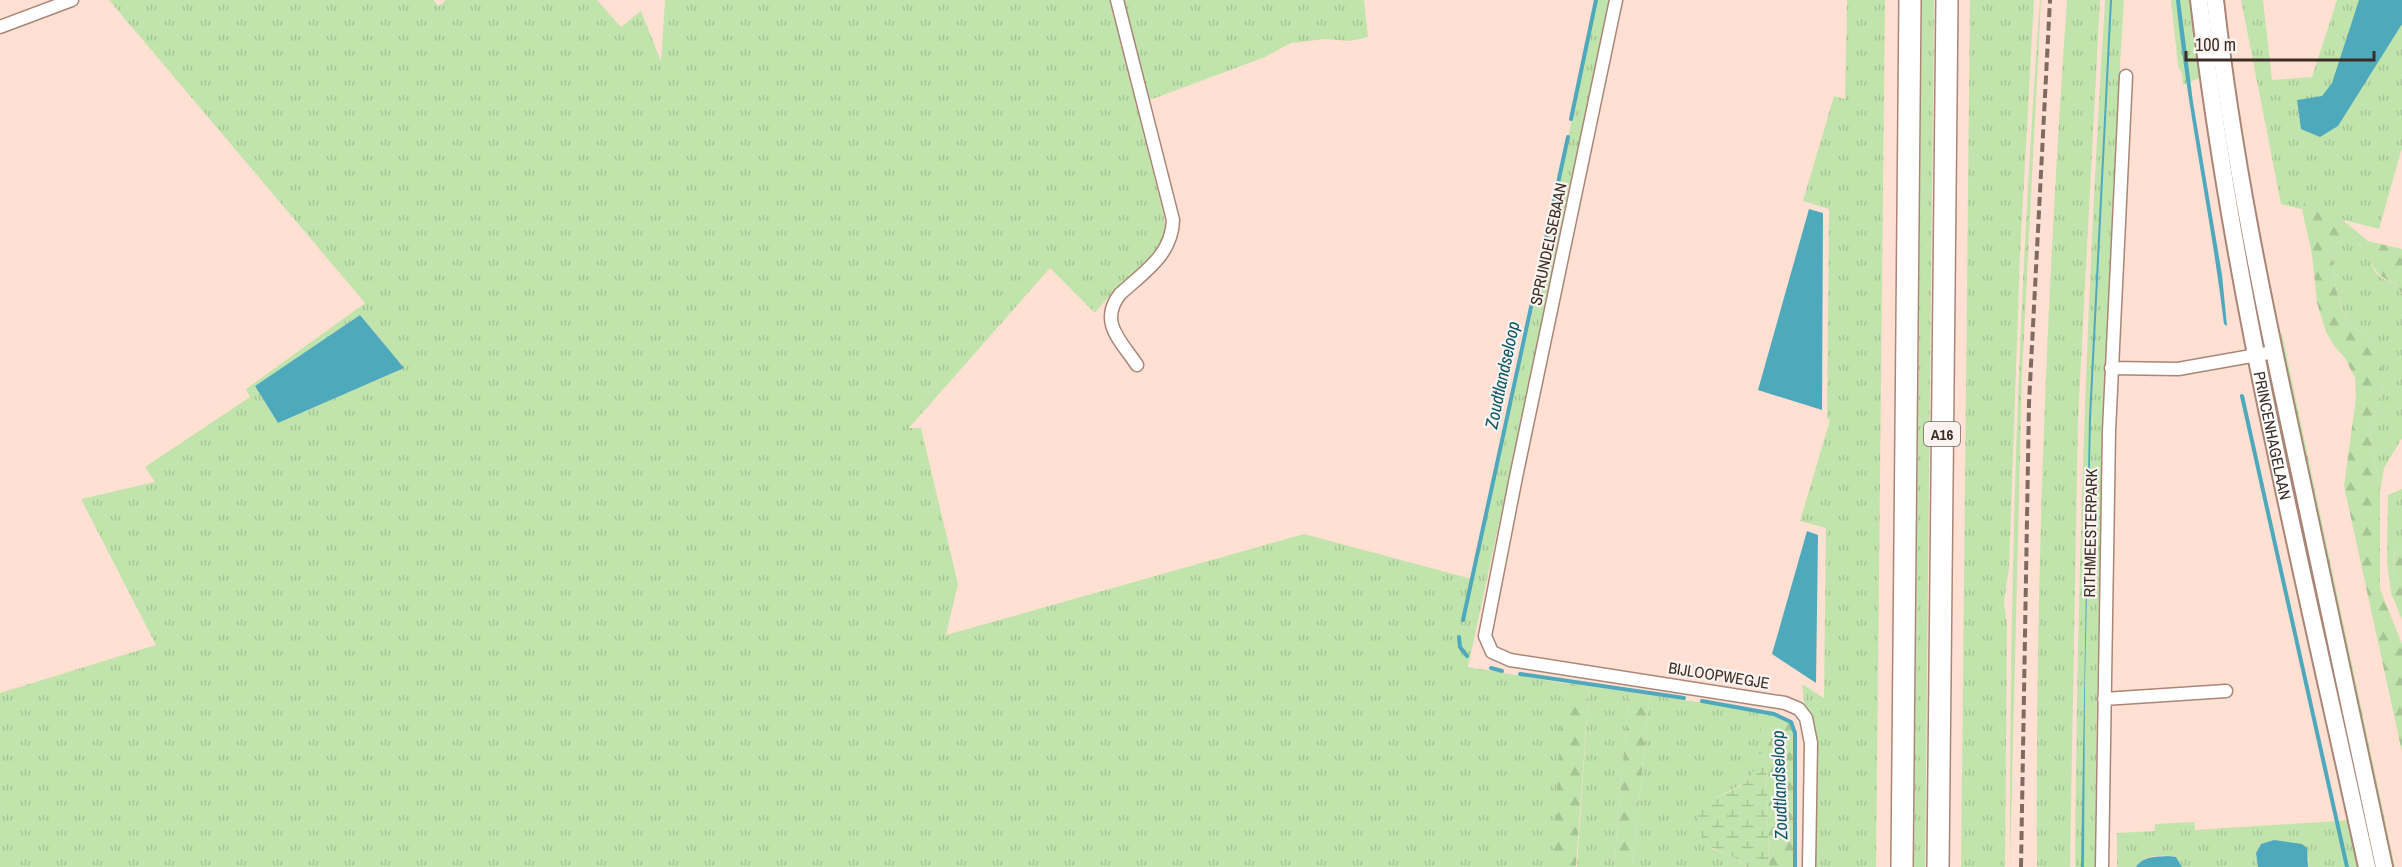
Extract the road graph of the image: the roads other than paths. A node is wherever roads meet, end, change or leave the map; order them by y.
1 (72, 0) edge
2 (1117, 0) edge
3 (1616, 0) edge
4 (1911, 0) edge
5 (1947, 0) edge
6 (2199, 0) edge
7 (2215, 0) edge
8 (0, 27) edge
9 (2126, 76) dead end
10 (2274, 351) junction
11 (2256, 355) junction
12 (1137, 365) dead end
13 (2111, 368) junction
14 (1485, 636) joint
15 (2226, 691) dead end
16 (2104, 699) junction
17 (1809, 867) edge
18 (1902, 867) edge
19 (1938, 867) edge
20 (2102, 867) edge
21 (2367, 867) edge
22 (2384, 867) edge

1 - 8 street
2 - 12 street
3 - 14 street, SPRUNDELSEBAAN
4 - 18 highway, A16
5 - 19 highway, A16
6 - 11 main road, PRINCENHAGELAAN
7 - 10 main road, PRINCENHAGELAAN
9 - 13 street, RITHMEESTERPARK
10 - 11 street
10 - 22 main road, PRINCENHAGELAAN
11 - 13 street
11 - 21 main road, PRINCENHAGELAAN
13 - 16 street, RITHMEESTERPARK
14 - 17 street, BIJLOOPWEGJE
15 - 16 street
16 - 20 street, RITHMEESTERPARK

